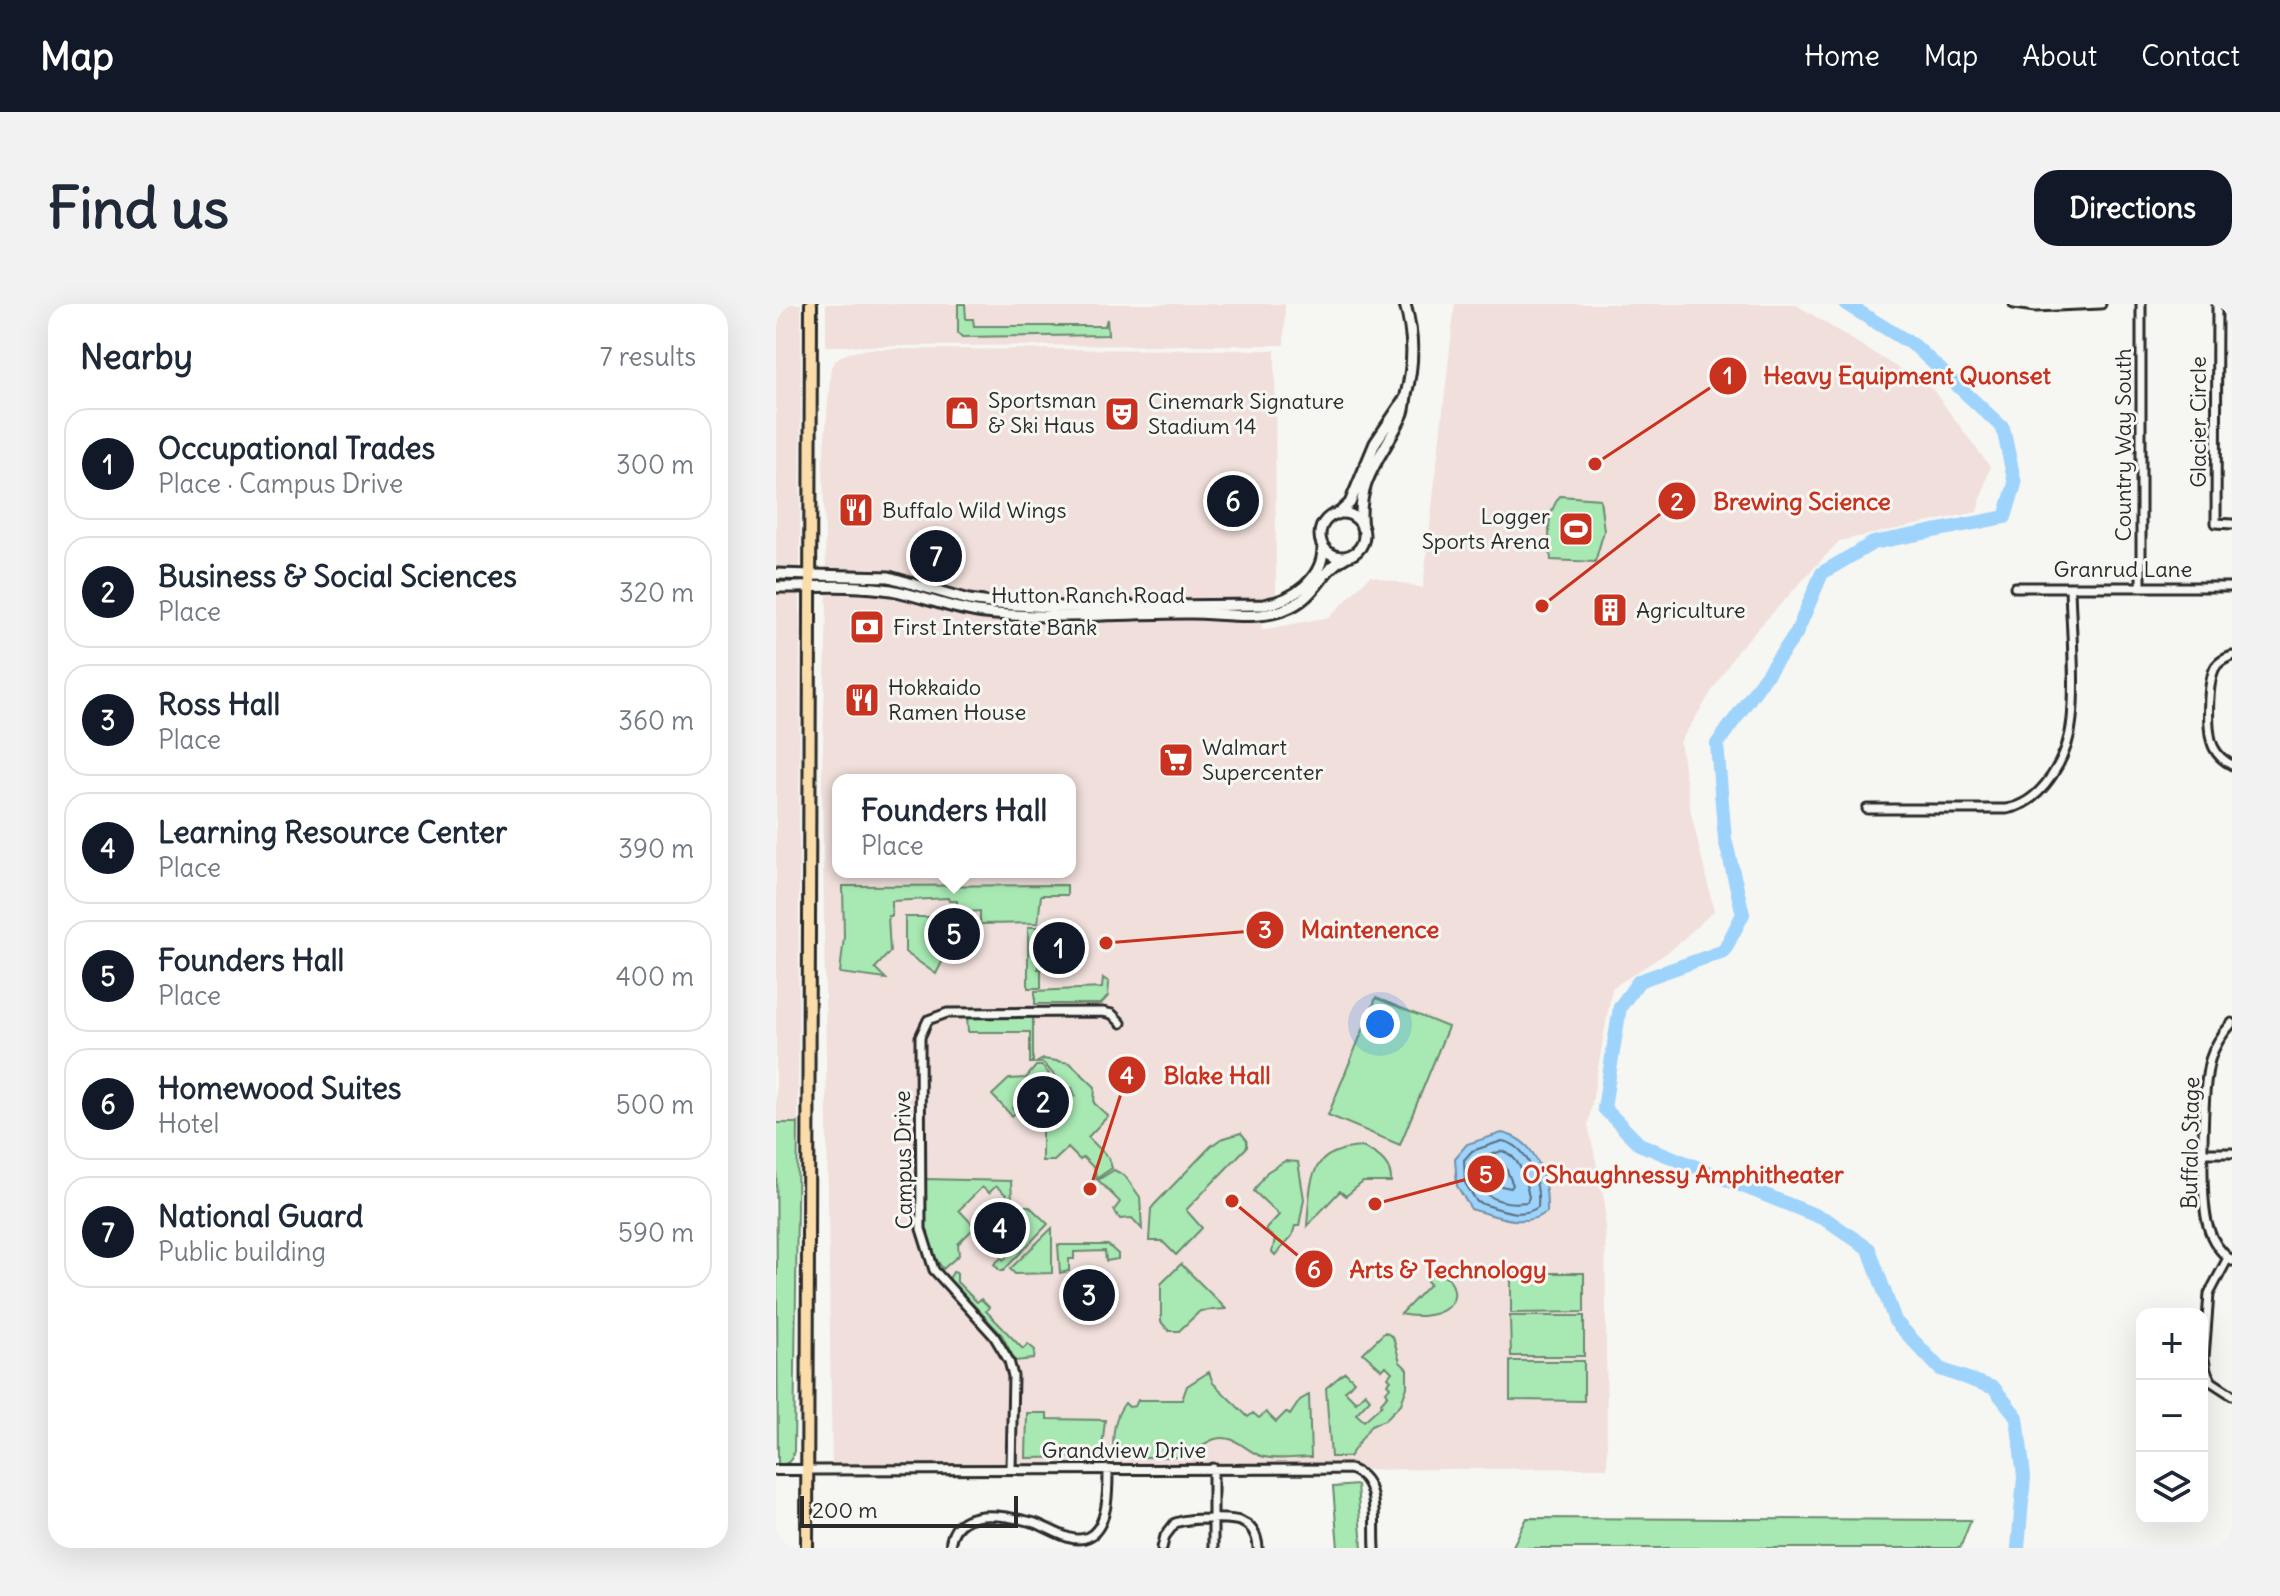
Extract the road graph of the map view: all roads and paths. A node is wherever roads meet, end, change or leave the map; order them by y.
1 (811, 304) edge
2 (1405, 304) edge
3 (2014, 304) edge
4 (2101, 304) edge
5 (2141, 304) edge
6 (2217, 304) edge
7 (1406, 397) junction
8 (1338, 514) junction
9 (2232, 524) edge
10 (1362, 528) junction
11 (1323, 546) junction
12 (1346, 557) junction
13 (776, 574) edge
14 (810, 575) junction
15 (2141, 586) junction
16 (776, 587) edge
17 (2015, 587) dead end
18 (2070, 587) junction
19 (2232, 587) edge
20 (810, 588) junction
21 (2232, 656) edge
22 (2232, 765) edge
23 (1867, 809) dead end
24 (1121, 1023) dead end
25 (2232, 1023) edge
26 (2205, 1153) junction
27 (2232, 1153) edge
28 (2230, 1260) edge
29 (2232, 1395) edge
30 (1011, 1468) junction
31 (1213, 1468) junction
32 (1108, 1469) junction
33 (776, 1470) edge
34 (807, 1470) junction
35 (1213, 1519) junction
36 (807, 1548) edge
37 (950, 1548) edge
38 (1162, 1548) edge
39 (1213, 1548) edge
40 (1258, 1548) edge
41 (1375, 1548) edge

1 - 14 main road
2 - 7 main road
3 - 4 street
5 - 15 street, Country Way South
6 - 9 street, Glacier Circle
7 - 8 main road
7 - 10 main road
8 - 10 main road
8 - 11 main road
10 - 12 main road
11 - 12 main road
11 - 14 main road, Hutton Ranch Road
12 - 20 main road, Hutton Ranch Road
13 - 14 main road, Hutton Ranch Road
14 - 20 main road
15 - 18 street, Granrud Lane
15 - 19 street, Granrud Lane
16 - 20 main road, Hutton Ranch Road
17 - 18 street, Granrud Lane
18 - 23 street
20 - 34 main road
21 - 22 street
24 - 30 street, Campus Drive
25 - 26 street, Buffalo Stage
26 - 27 street
26 - 28 street, Buffalo Stage
28 - 29 street
30 - 32 street, Grandview Drive
30 - 34 street, Grandview Drive
31 - 32 street, Grandview Drive
31 - 35 street
31 - 41 street, Grandview Drive
32 - 37 street
33 - 34 street
34 - 36 main road
35 - 38 street
35 - 39 street
35 - 40 street

